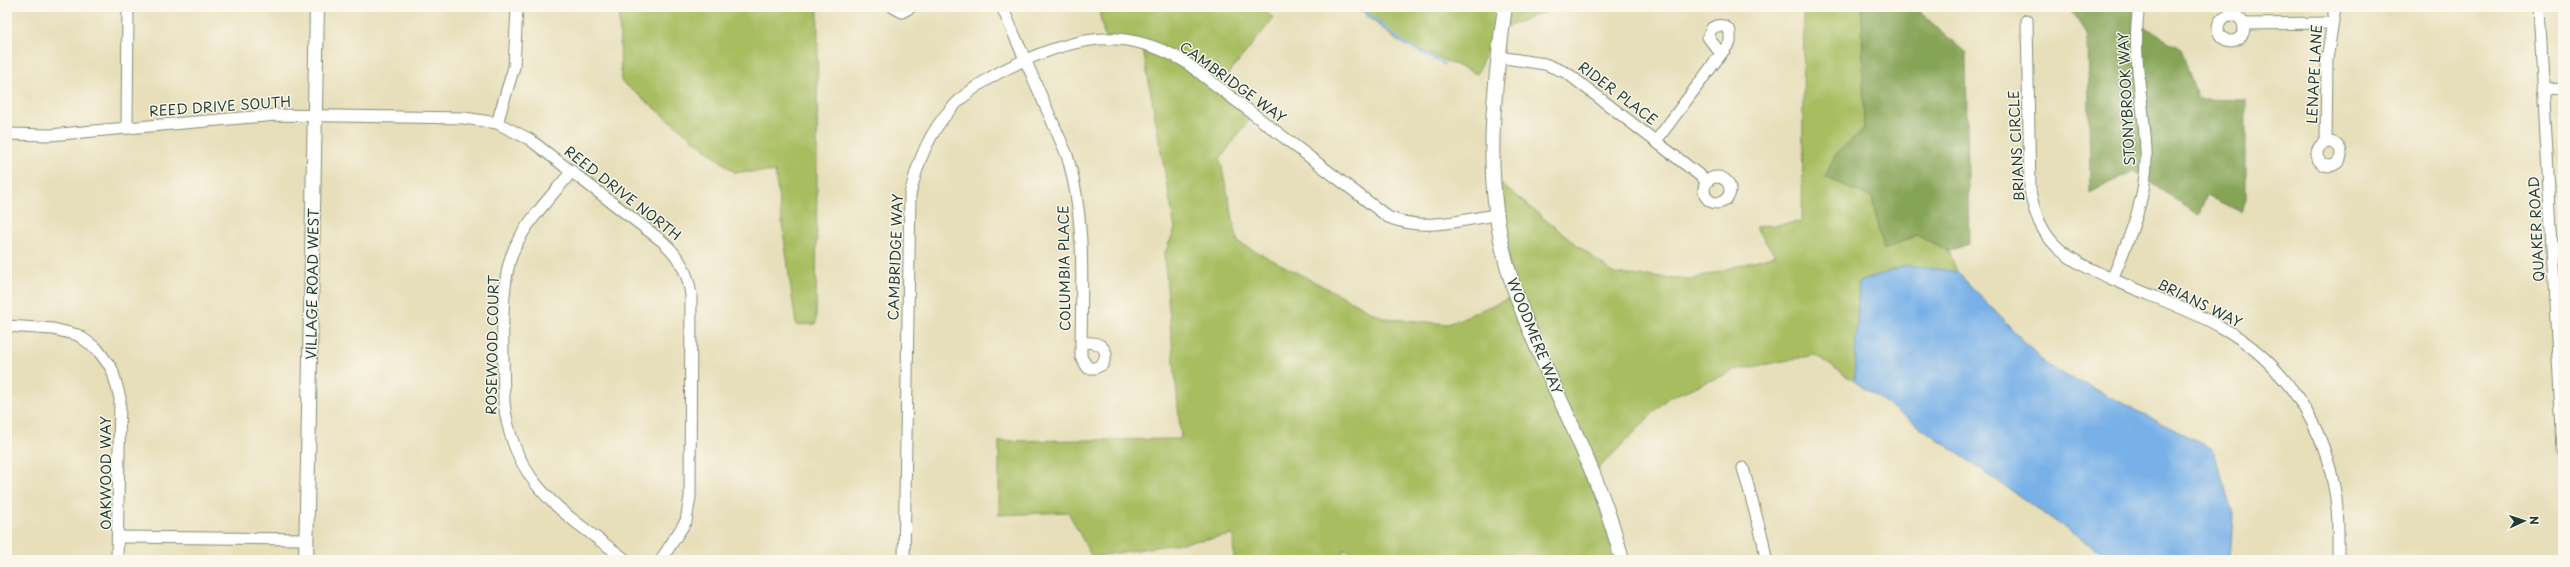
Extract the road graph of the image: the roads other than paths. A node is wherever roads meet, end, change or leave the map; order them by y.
1 (128, 7) edge
2 (317, 7) edge
3 (517, 7) edge
4 (892, 7) edge
5 (912, 7) edge
6 (1002, 7) edge
7 (1505, 7) edge
8 (2139, 7) edge
9 (2335, 7) edge
10 (2538, 7) edge
11 (2027, 20) dead end
12 (2332, 23) junction
13 (2243, 24) dead end
14 (1721, 54) dead end
15 (1498, 57) junction
16 (1025, 60) junction
17 (2563, 89) edge
18 (2543, 90) junction
19 (315, 116) junction
20 (497, 123) junction
21 (128, 128) junction
22 (7, 134) edge
23 (1656, 141) junction
24 (2326, 143) dead end
25 (572, 171) junction
26 (1708, 181) dead end
27 (1496, 215) junction
28 (2112, 279) junction
29 (7, 326) edge
30 (1081, 343) dead end
31 (2561, 374) edge
32 (2563, 450) edge
33 (1743, 468) dead end
34 (118, 537) junction
35 (306, 539) junction
36 (117, 560) edge
37 (306, 560) edge
38 (626, 560) edge
39 (661, 560) edge
40 (904, 560) edge
41 (1622, 560) edge
42 (1766, 560) edge
43 (2338, 560) edge

1 - 21 street
2 - 19 street, VILLAGE ROAD WEST
3 - 20 street
4 - 5 street
6 - 16 street, COLUMBIA PLACE
7 - 15 street, WOODMERE WAY
8 - 28 street, STONYBROOK WAY
9 - 12 street, LENAPE LANE
10 - 18 street, QUAKER ROAD
11 - 28 street, BRIANS CIRCLE
12 - 13 street
12 - 24 street, LENAPE LANE
14 - 23 street
15 - 23 street, RIDER PLACE
15 - 27 street, WOODMERE WAY
16 - 27 street, CAMBRIDGE WAY
16 - 30 street, COLUMBIA PLACE
16 - 40 street, CAMBRIDGE WAY
17 - 18 street
18 - 31 street, QUAKER ROAD
19 - 20 street, REED DRIVE NORTH
19 - 21 street, REED DRIVE SOUTH
19 - 35 street, VILLAGE ROAD WEST
20 - 25 street, REED DRIVE NORTH
21 - 22 street, REED DRIVE SOUTH
23 - 26 street, RIDER PLACE
25 - 38 street, ROSEWOOD COURT
25 - 39 street, REED DRIVE NORTH
27 - 41 street, WOODMERE WAY
28 - 43 street, BRIANS WAY
29 - 34 street, OAKWOOD WAY
31 - 32 street, QUAKER ROAD
33 - 42 street
34 - 35 street, OAKWOOD WAY
34 - 36 street
35 - 37 street, VILLAGE ROAD WEST

